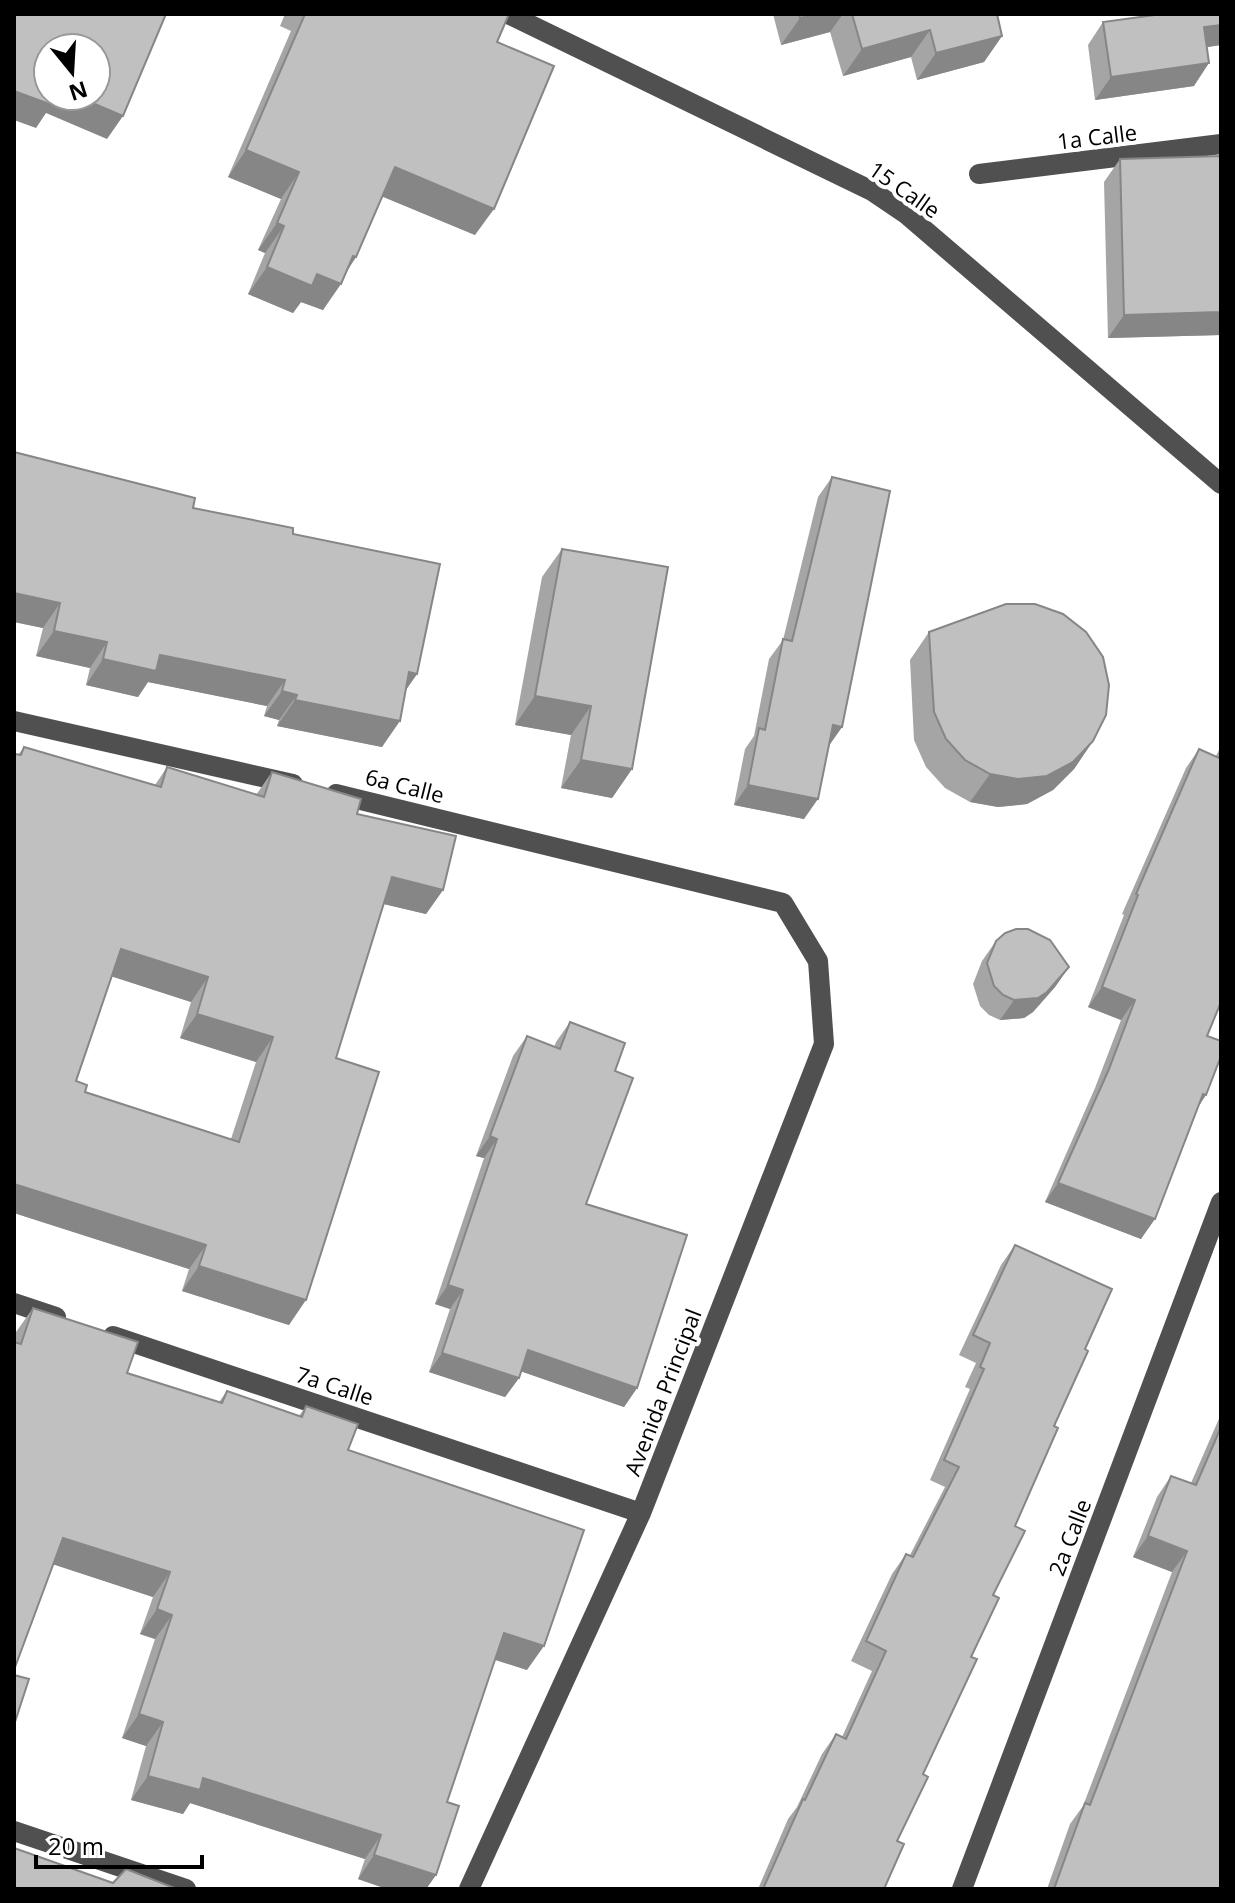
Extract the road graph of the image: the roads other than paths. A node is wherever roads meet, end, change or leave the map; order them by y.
1 (508, 14) edge
2 (1221, 144) edge
3 (979, 174) dead end
4 (1221, 484) edge
5 (14, 721) edge
6 (783, 903) joint
7 (1221, 1202) edge
8 (14, 1303) edge
9 (641, 1513) junction
10 (14, 1831) edge
11 (186, 1889) edge
12 (469, 1889) edge
13 (962, 1889) edge

1 - 4 street, 15 Calle
2 - 3 street, 1a Calle
5 - 6 street, 6a Calle
6 - 9 street, Avenida Principal
7 - 13 street, 2a Calle
8 - 9 street, 7a Calle
9 - 12 street, Avenida Principal
10 - 11 street

